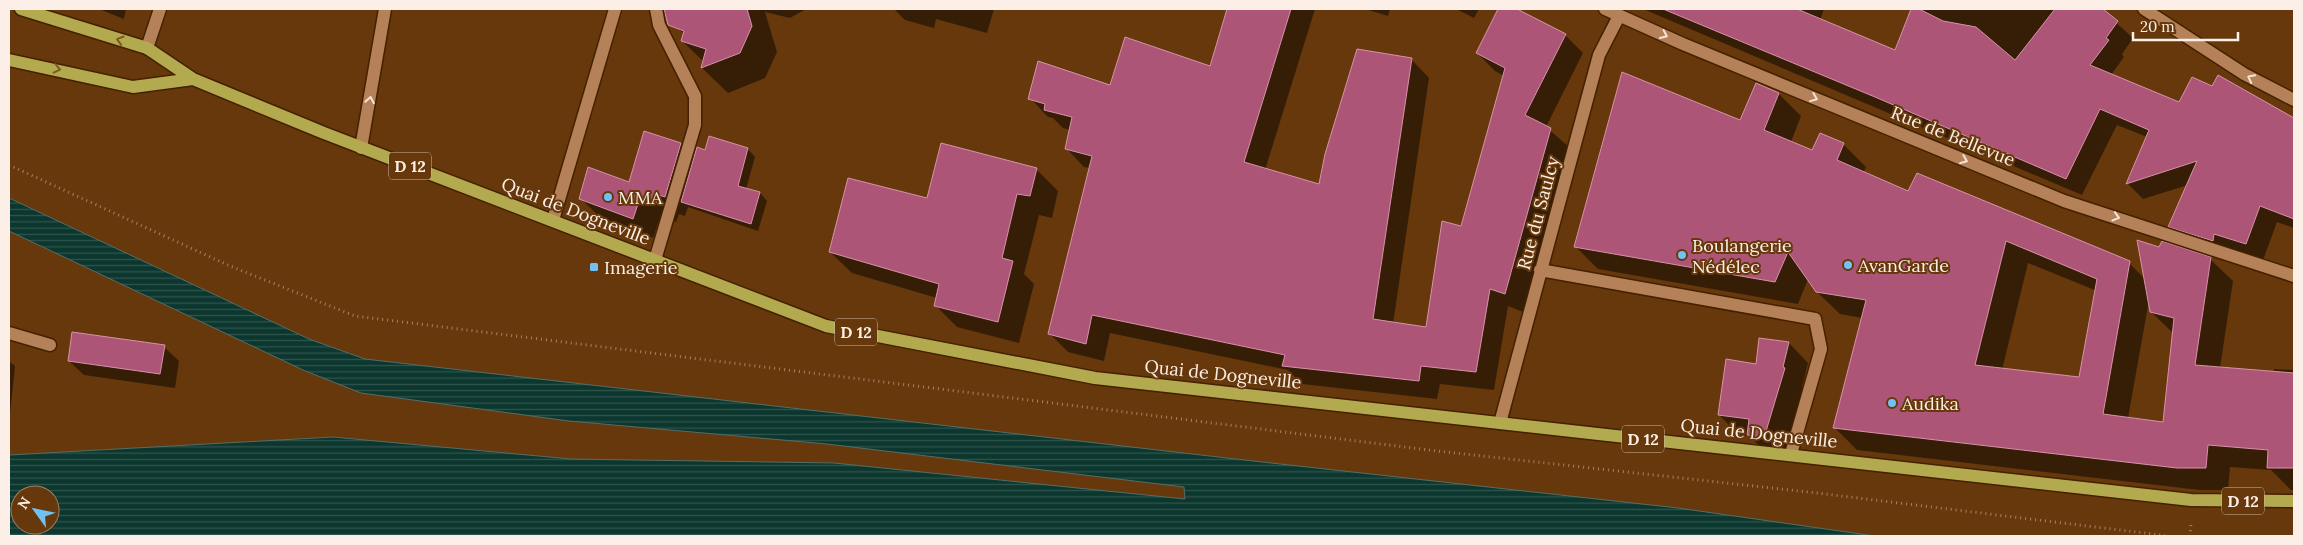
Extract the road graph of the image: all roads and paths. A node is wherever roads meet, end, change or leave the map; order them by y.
1 (20, 9) edge
2 (160, 9) edge
3 (385, 9) edge
4 (615, 9) edge
5 (656, 9) edge
6 (1605, 9) edge
7 (2144, 9) edge
8 (1619, 16) junction
9 (148, 48) junction
10 (9, 60) edge
11 (194, 79) junction
12 (2294, 100) edge
13 (361, 148) junction
14 (553, 220) junction
15 (655, 260) junction
16 (1540, 270) junction
17 (2294, 276) edge
18 (9, 334) edge
19 (50, 345) dead end
20 (1500, 423) junction
21 (1790, 454) junction
22 (2294, 502) edge

9 -> 1 main road, Quai de Dogneville / D 12
2 - 9 street
13 -> 3 street
4 - 14 street
5 - 15 street
6 - 8 street, Rue de Bellevue
12 -> 7 street
8 - 16 street, Rue du Saulcy
8 -> 17 street, Rue de Bellevue
9 - 11 main road, Quai de Dogneville / D 12
10 -> 11 main road, Quai de Dogneville / D 12
11 - 13 main road, Quai de Dogneville / D 12
13 - 14 main road, Quai de Dogneville / D 12
14 - 15 main road, Quai de Dogneville / D 12
15 - 20 main road, Quai de Dogneville / D 12
16 - 20 street, Rue du Saulcy
16 - 21 street
18 - 19 street
20 - 21 main road, Quai de Dogneville / D 12
21 - 22 main road, Quai de Dogneville / D 12

